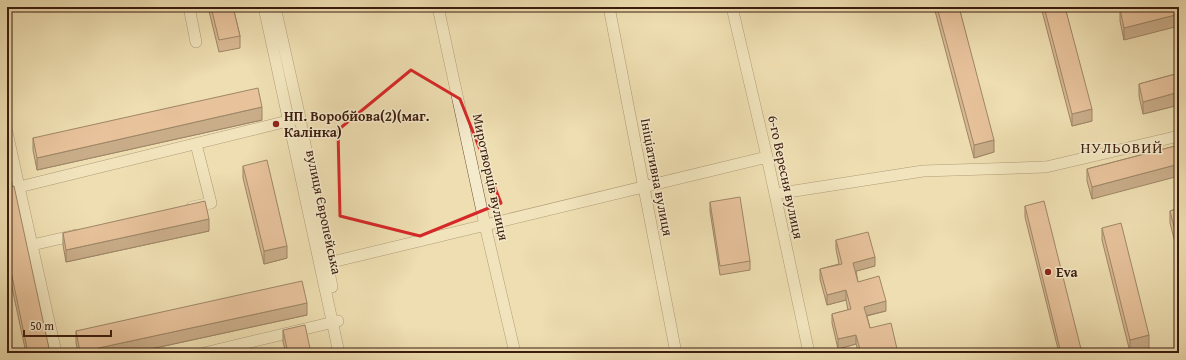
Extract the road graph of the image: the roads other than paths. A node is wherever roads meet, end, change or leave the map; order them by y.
1 (189, 7) edge
2 (264, 7) edge
3 (275, 7) edge
4 (438, 7) edge
5 (609, 7) edge
6 (732, 7) edge
7 (196, 42) dead end
8 (300, 118) junction
9 (7, 132) edge
10 (1179, 136) edge
11 (196, 144) junction
12 (767, 157) junction
13 (20, 187) junction
14 (644, 187) junction
15 (775, 194) junction
16 (180, 210) edge
17 (485, 225) junction
18 (87, 232) edge
19 (32, 245) junction
20 (328, 263) junction
21 (338, 321) junction
22 (56, 353) edge
23 (204, 353) edge
24 (339, 353) edge
25 (344, 353) edge
26 (515, 353) edge
27 (676, 353) edge
28 (809, 353) edge

1 - 7 street
2 - 24 street, вулиця Європейська
3 - 8 street
4 - 17 street, Миротворців вулиця
5 - 14 street, Ініціативна вулиця
6 - 12 street, 6-го Вересня вулиця
8 - 11 street
8 - 20 street
9 - 13 street
10 - 15 street
11 - 13 street
11 - 16 street
12 - 14 street
12 - 15 street, 6-го Вересня вулиця
13 - 19 street
14 - 17 street
14 - 27 street, Ініціативна вулиця
15 - 28 street, 6-го Вересня вулиця
17 - 20 street
17 - 26 street, Миротворців вулиця
18 - 19 street
19 - 22 street
20 - 21 street
21 - 23 street
21 - 25 street

